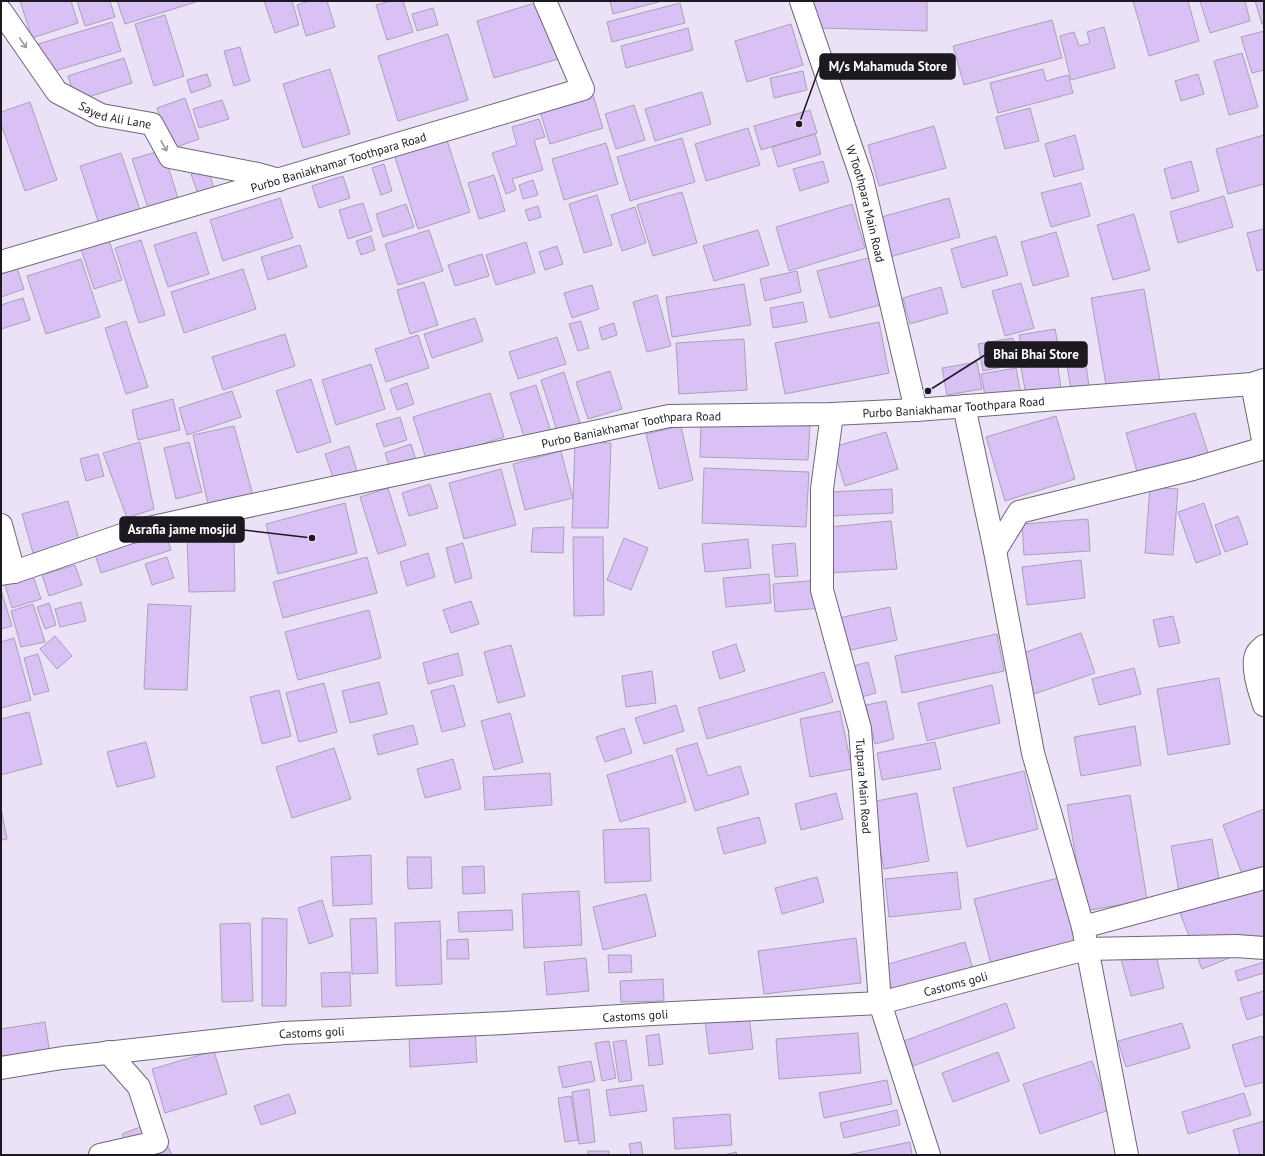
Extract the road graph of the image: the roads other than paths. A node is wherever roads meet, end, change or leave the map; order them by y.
1 (545, 1) edge
2 (801, 1) edge
3 (1, 11) edge
4 (279, 180) junction
5 (1, 262) edge
6 (1258, 382) edge
7 (964, 406) junction
8 (916, 410) junction
9 (832, 414) junction
10 (1264, 447) edge
11 (1, 525) edge
12 (995, 551) junction
13 (7, 573) edge
14 (1264, 646) edge
15 (1264, 705) edge
16 (1264, 878) edge
17 (1083, 928) junction
18 (1264, 948) edge
19 (1086, 949) junction
20 (880, 1003) junction
21 (108, 1052) junction
22 (1, 1068) edge
23 (160, 1149) edge
24 (100, 1155) edge
25 (929, 1155) edge
26 (1127, 1155) edge

1 - 4 street, Purbo Baniakhamar Toothpara Road
2 - 8 street, W Toothpara Main Road
3 -> 4 street, Sayed Ali Lane
4 - 5 street, Purbo Baniakhamar Toothpara Road
6 - 7 street, Purbo Baniakhamar Toothpara Road
6 - 10 street
7 - 8 street, Purbo Baniakhamar Toothpara Road
7 - 12 street
8 - 9 street, Purbo Baniakhamar Toothpara Road
9 - 13 street, Purbo Baniakhamar Toothpara Road
9 - 20 street, Tutpara Main Road
10 - 12 street
11 - 13 street, Purbo Baniakhamar Toothpara Road
12 - 17 street
14 - 15 street
16 - 17 street
17 - 19 street
18 - 19 street, Castoms goli
19 - 20 street, Castoms goli
19 - 26 street
20 - 21 street, Castoms goli
20 - 25 street, Tutpara Main Road
21 - 22 street, Castoms goli
21 - 23 street
23 - 24 street

